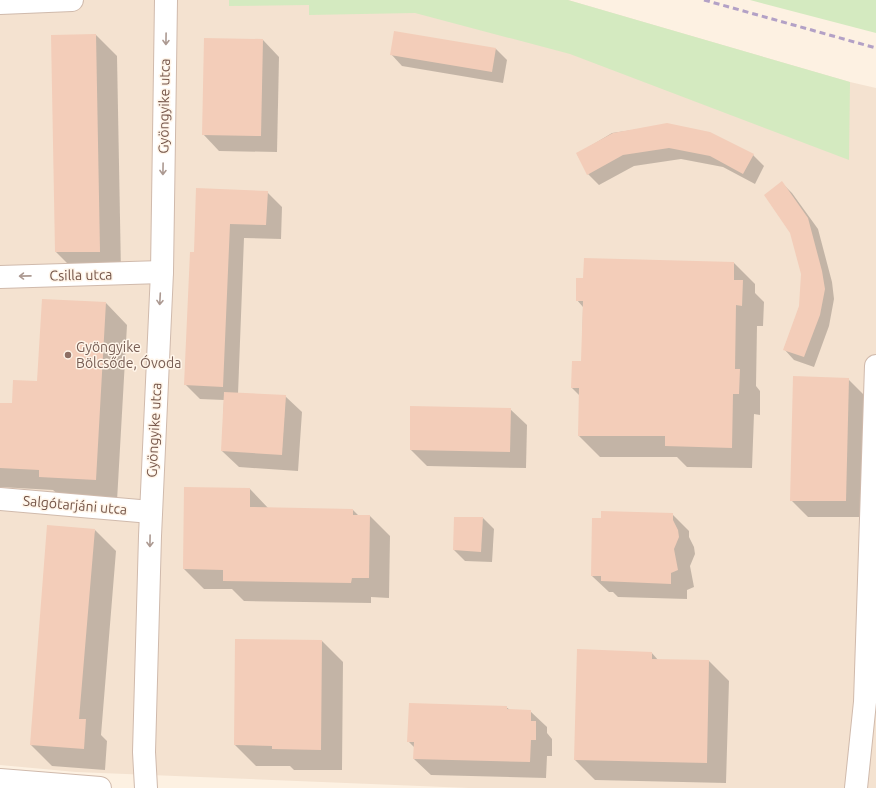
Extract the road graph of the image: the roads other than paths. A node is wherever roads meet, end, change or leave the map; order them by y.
1 (72, 0) edge
2 (166, 0) edge
3 (0, 3) edge
4 (162, 272) junction
5 (0, 277) edge
6 (876, 366) edge
7 (875, 410) edge
8 (0, 499) edge
9 (151, 512) junction
10 (873, 568) edge
11 (871, 702) edge
12 (0, 780) edge
13 (100, 788) edge
14 (146, 788) edge
15 (856, 788) edge

1 - 3 street
2 -> 4 street, Gyöngyike utca
4 -> 5 street, Csilla utca
4 -> 9 street, Gyöngyike utca
6 - 7 street
7 - 10 street
8 - 9 street, Salgótarjáni utca
9 -> 14 street, Gyöngyike utca
10 - 11 street
11 - 15 street
12 - 13 street

